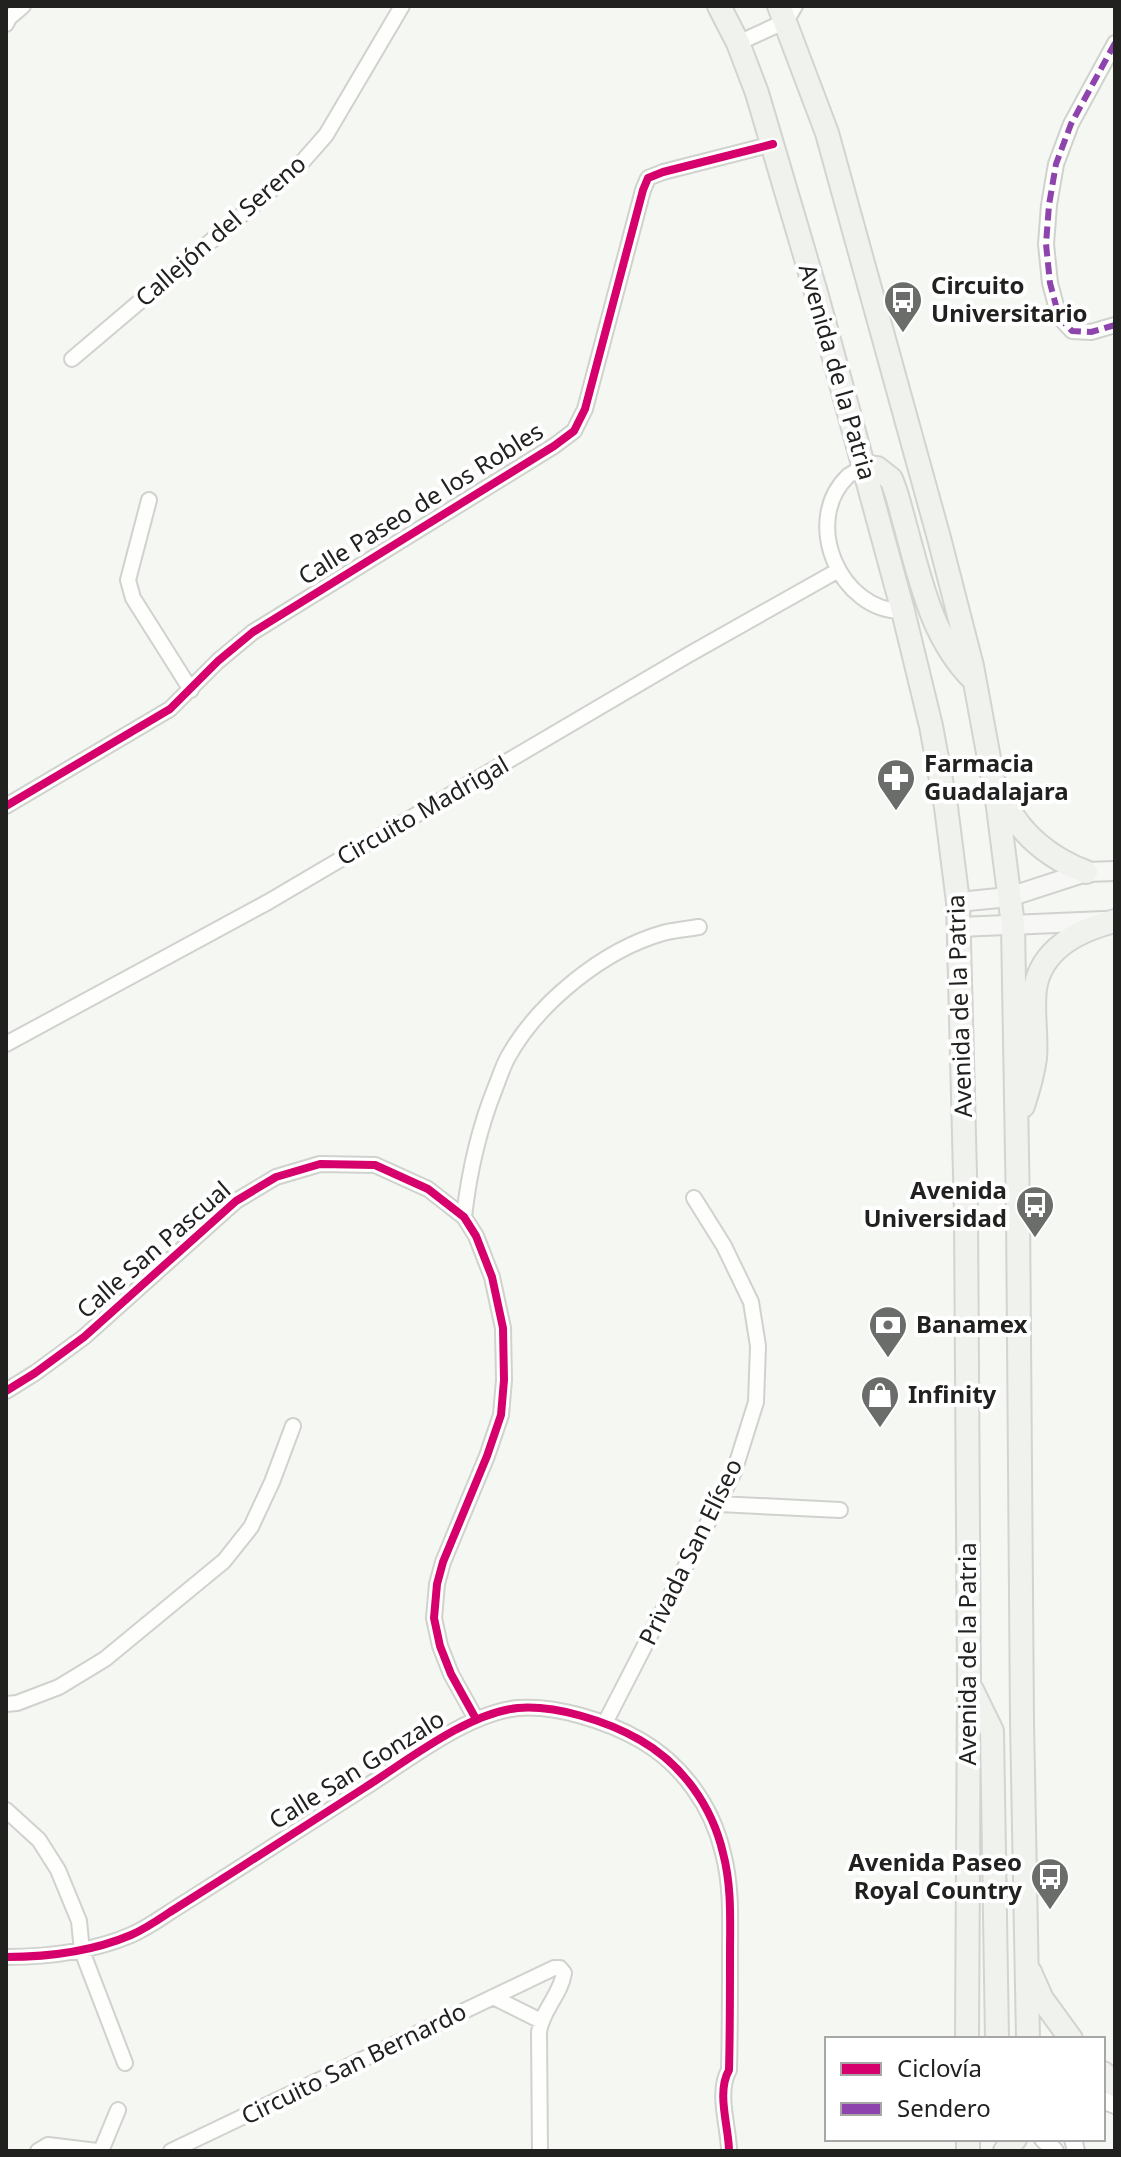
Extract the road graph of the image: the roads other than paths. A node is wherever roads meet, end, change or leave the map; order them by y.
1 (23, 6) edge
2 (402, 6) edge
3 (719, 6) edge
4 (787, 11) edge
5 (6, 24) edge
6 (738, 43) junction
7 (1115, 43) edge
8 (773, 144) junction
9 (1115, 325) edge
10 (72, 359) dead end
11 (864, 467) junction
12 (149, 500) dead end
13 (837, 571) junction
14 (903, 611) junction
15 (975, 681) junction
16 (191, 690) junction
17 (988, 751) junction
18 (6, 806) edge
19 (1115, 871) edge
20 (1086, 872) junction
21 (1009, 897) junction
22 (958, 902) junction
23 (1115, 921) edge
24 (1013, 925) junction
25 (699, 927) dead end
26 (959, 927) junction
27 (6, 1044) edge
28 (1016, 1122) junction
29 (694, 1198) dead end
30 (464, 1217) junction
31 (6, 1391) edge
32 (293, 1426) dead end
33 (719, 1504) junction
34 (840, 1510) dead end
35 (969, 1685) junction
36 (6, 1704) edge
37 (476, 1719) junction
38 (605, 1723) junction
39 (6, 1810) edge
40 (82, 1951) junction
41 (6, 1957) edge
42 (1027, 1960) junction
43 (493, 1997) junction
44 (541, 2021) junction
45 (967, 2037) edge
46 (997, 2037) edge
47 (1028, 2037) edge
48 (1070, 2037) edge
49 (125, 2063) dead end
50 (118, 2110) dead end
51 (38, 2151) edge
52 (99, 2151) edge
53 (171, 2151) edge
54 (540, 2151) edge
55 (729, 2151) edge

1 - 5 street
2 - 10 street, Callejón del Sereno
3 - 6 main road, Avenida de la Patria
4 - 6 street
4 - 15 main road
6 - 8 main road, Avenida de la Patria
7 - 9 street
8 - 11 main road, Avenida de la Patria
8 - 16 street, Calle Paseo de los Robles
11 - 13 street
11 - 14 main road, Avenida de la Patria
11 - 15 main road
12 - 16 street
13 - 14 street
13 - 27 street, Circuito Madrigal
14 - 22 main road, Avenida de la Patria
15 - 17 main road
16 - 18 street, Calle Paseo de los Robles
17 - 20 main road
17 - 21 main road
19 - 20 main road
20 - 21 main road
21 - 22 main road
21 - 24 main road
22 - 26 main road, Avenida de la Patria
23 - 24 main road
23 - 28 main road
24 - 26 main road
24 - 28 main road
25 - 30 street
26 - 35 main road, Avenida de la Patria
28 - 42 main road
29 - 33 street, Privada San Elíseo
30 - 31 street, Calle San Pascual
30 - 37 street, Calle San Pascual
32 - 36 street
33 - 34 street
33 - 38 street, Privada San Elíseo
35 - 45 main road, Avenida de la Patria
35 - 46 main road
37 - 38 street, Calle San Gonzalo
37 - 40 street, Calle San Gonzalo
38 - 55 street, Calle San Gonzalo
39 - 40 street
40 - 41 street, Calle San Gonzalo
40 - 49 street
42 - 47 main road
42 - 48 main road
43 - 44 street, Circuito San Bernardo
43 - 44 street, Circuito San Bernardo
43 - 53 street, Circuito San Bernardo
44 - 54 street, Circuito San Bernardo
50 - 52 street
51 - 52 street

